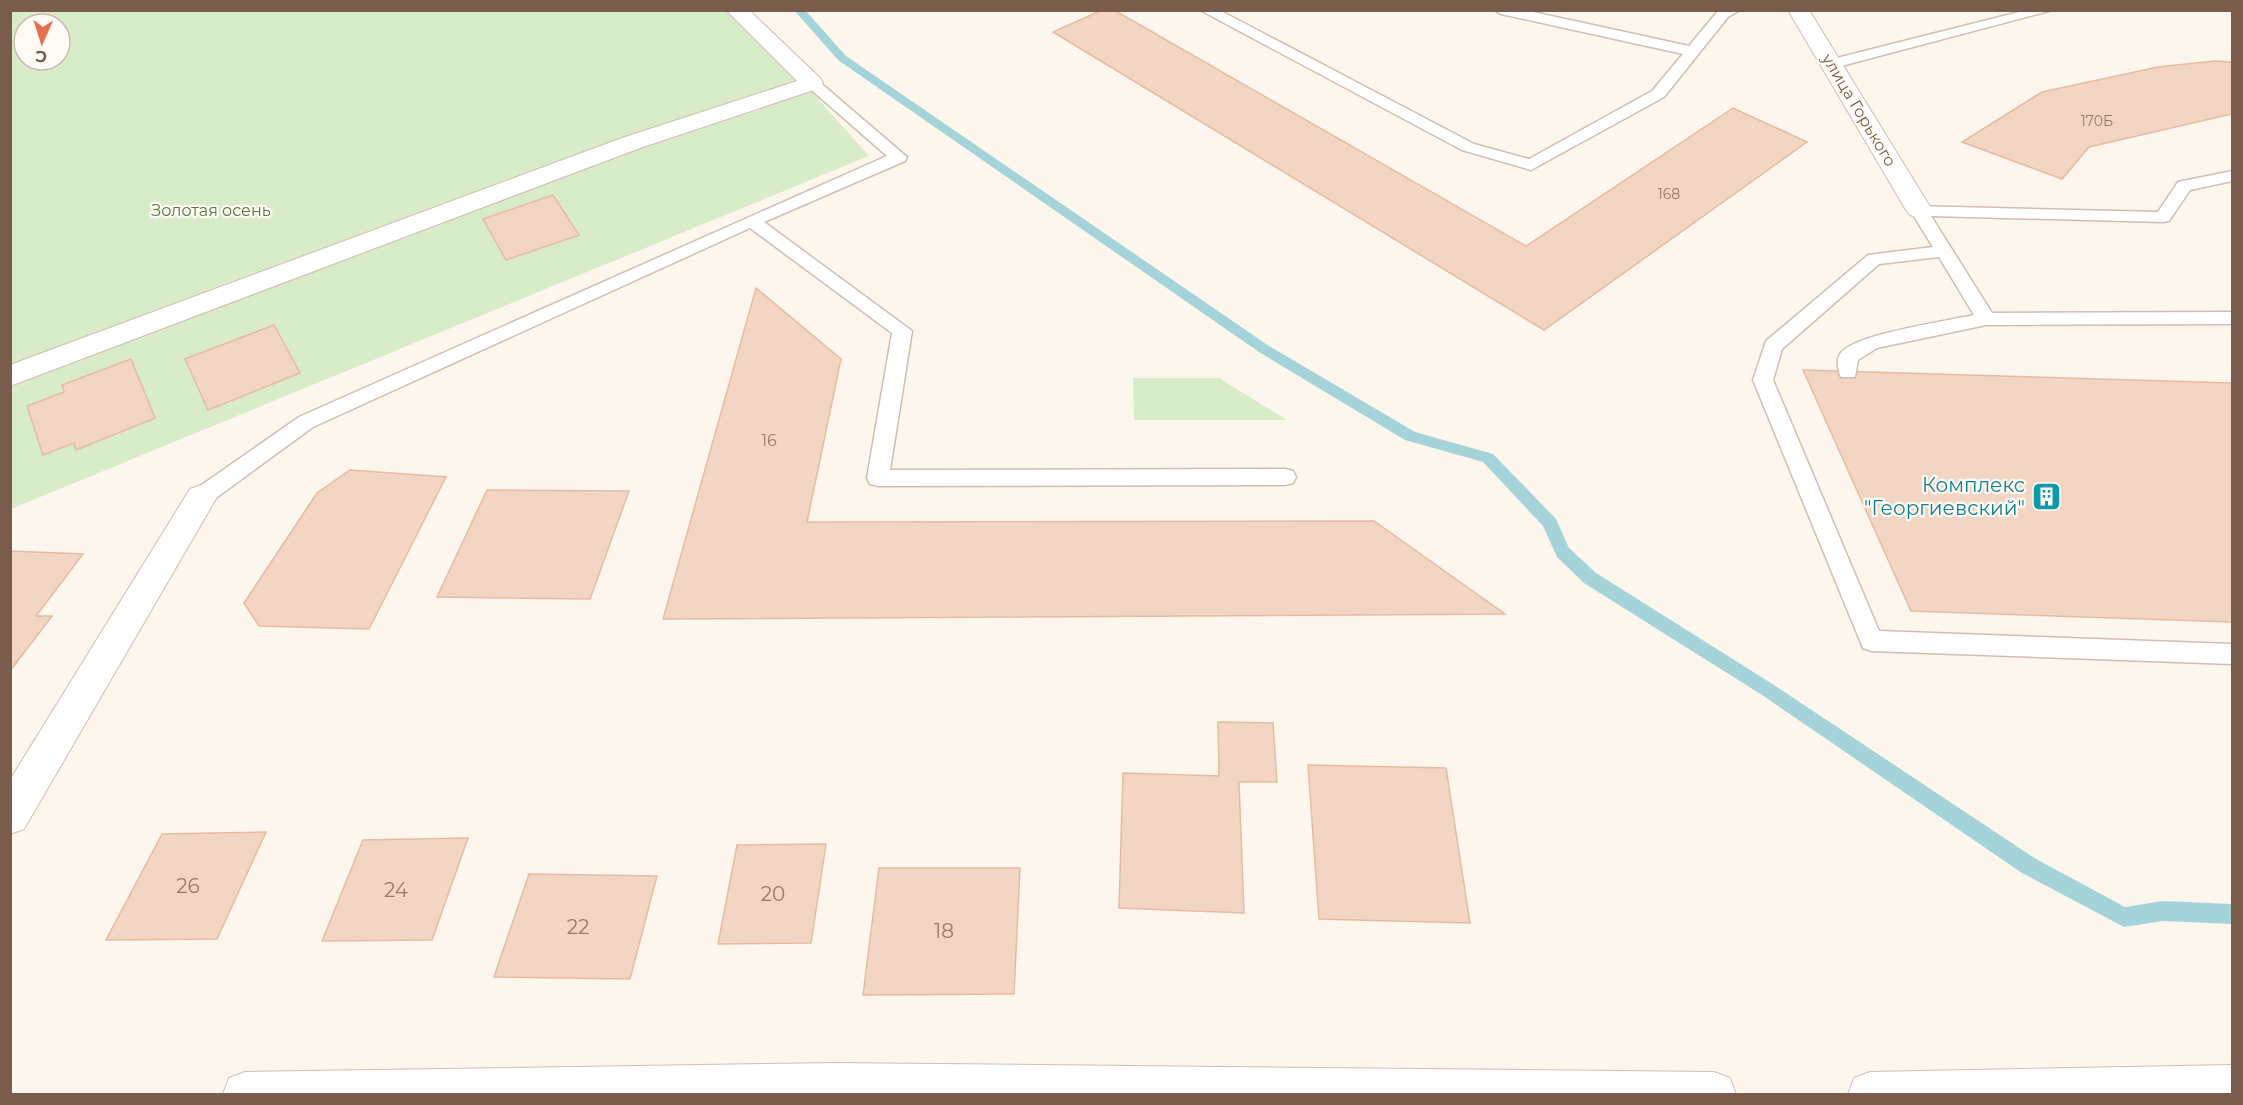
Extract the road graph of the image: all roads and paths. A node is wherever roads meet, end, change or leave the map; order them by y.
1 (736, 10) edge
2 (1207, 10) edge
3 (1501, 10) edge
4 (1704, 10) edge
5 (1798, 10) edge
6 (2046, 10) edge
7 (1726, 12) edge
8 (1692, 51) junction
9 (1830, 64) junction
10 (812, 84) junction
11 (2232, 176) edge
12 (1919, 210) junction
13 (752, 221) junction
14 (1944, 251) junction
15 (2232, 318) edge
16 (1986, 319) junction
17 (1848, 372) dead end
18 (10, 376) edge
19 (1285, 477) dead end
20 (201, 497) joint
21 (2232, 654) edge
22 (10, 816) edge
23 (2232, 1087) edge
24 (245, 1095) edge
25 (1714, 1095) edge
26 (1870, 1095) edge

1 - 10 street
2 - 8 lane
3 - 8 lane
4 - 7 lane
5 - 9 street, улица Горького
6 - 9 lane
7 - 8 lane
9 - 12 street, улица Горького
10 - 13 lane
10 - 18 street
11 - 12 lane
12 - 14 lane
13 - 19 lane
13 - 20 lane
14 - 16 lane
14 - 21 lane
15 - 16 lane
16 - 17 lane
20 - 22 street
23 - 26 street
24 - 25 street

